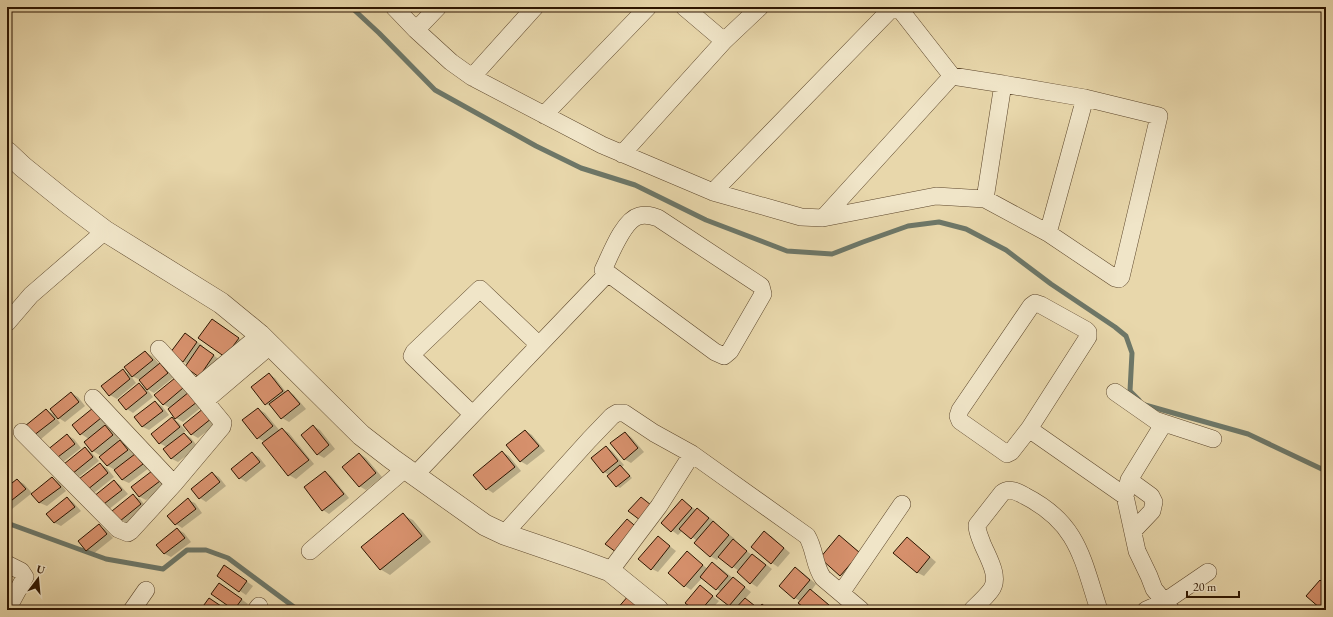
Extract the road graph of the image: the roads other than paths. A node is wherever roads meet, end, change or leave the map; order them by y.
1 (394, 7) edge
2 (438, 7) edge
3 (535, 7) edge
4 (648, 7) edge
5 (684, 7) edge
6 (760, 7) edge
7 (893, 7) edge
8 (898, 7) edge
9 (416, 30) junction
10 (724, 41) junction
11 (472, 76) junction
12 (952, 76) junction
13 (1004, 84) junction
14 (1085, 98) junction
15 (544, 115) junction
16 (7, 152) edge
17 (622, 154) junction
18 (713, 192) junction
19 (985, 199) junction
20 (823, 218) junction
21 (105, 231) junction
22 (1048, 233) junction
23 (606, 272) junction
24 (7, 323) edge
25 (265, 340) junction
26 (536, 342) junction
27 (159, 349) dead end
28 (1115, 392) dead end
29 (200, 395) junction
30 (93, 398) dead end
31 (469, 411) junction
32 (1164, 423) junction
33 (1029, 429) junction
34 (22, 432) dead end
35 (1213, 439) dead end
36 (692, 454) junction
37 (410, 472) junction
38 (174, 484) junction
39 (1127, 488) junction
40 (902, 504) dead end
41 (1133, 531) junction
42 (504, 534) junction
43 (310, 551) dead end
44 (7, 564) edge
45 (610, 571) junction
46 (1208, 572) dead end
47 (146, 590) dead end
48 (841, 593) junction
49 (1168, 606) edge
50 (7, 610) edge
51 (132, 610) edge
52 (658, 610) edge
53 (861, 610) edge
54 (972, 610) edge
55 (1099, 610) edge
56 (1146, 610) edge

1 - 9 street
2 - 9 street
3 - 11 street
4 - 15 street
5 - 10 street
6 - 10 street
7 - 18 street
8 - 12 street
9 - 11 street
10 - 17 street
11 - 15 street
12 - 13 street
12 - 20 street
13 - 14 street
13 - 19 street
14 - 22 street
14 - 22 street
15 - 17 street
16 - 21 street
17 - 18 street
18 - 20 street
19 - 20 street
19 - 22 street
21 - 24 street
21 - 25 street
23 - 23 street
23 - 26 street
23 - 37 street
25 - 29 street
25 - 37 street
26 - 31 street
26 - 31 street
27 - 29 street
28 - 32 street
29 - 38 street
30 - 38 street
31 - 37 street
32 - 35 street
32 - 39 street
33 - 33 street
33 - 39 street
34 - 38 street
36 - 42 street
36 - 45 street
36 - 48 street
37 - 42 street
37 - 43 street
39 - 41 street
39 - 41 street
40 - 48 street
41 - 49 street
42 - 45 street
44 - 50 street
45 - 52 street
46 - 49 street
47 - 51 street
48 - 53 street
49 - 56 street
54 - 55 street

